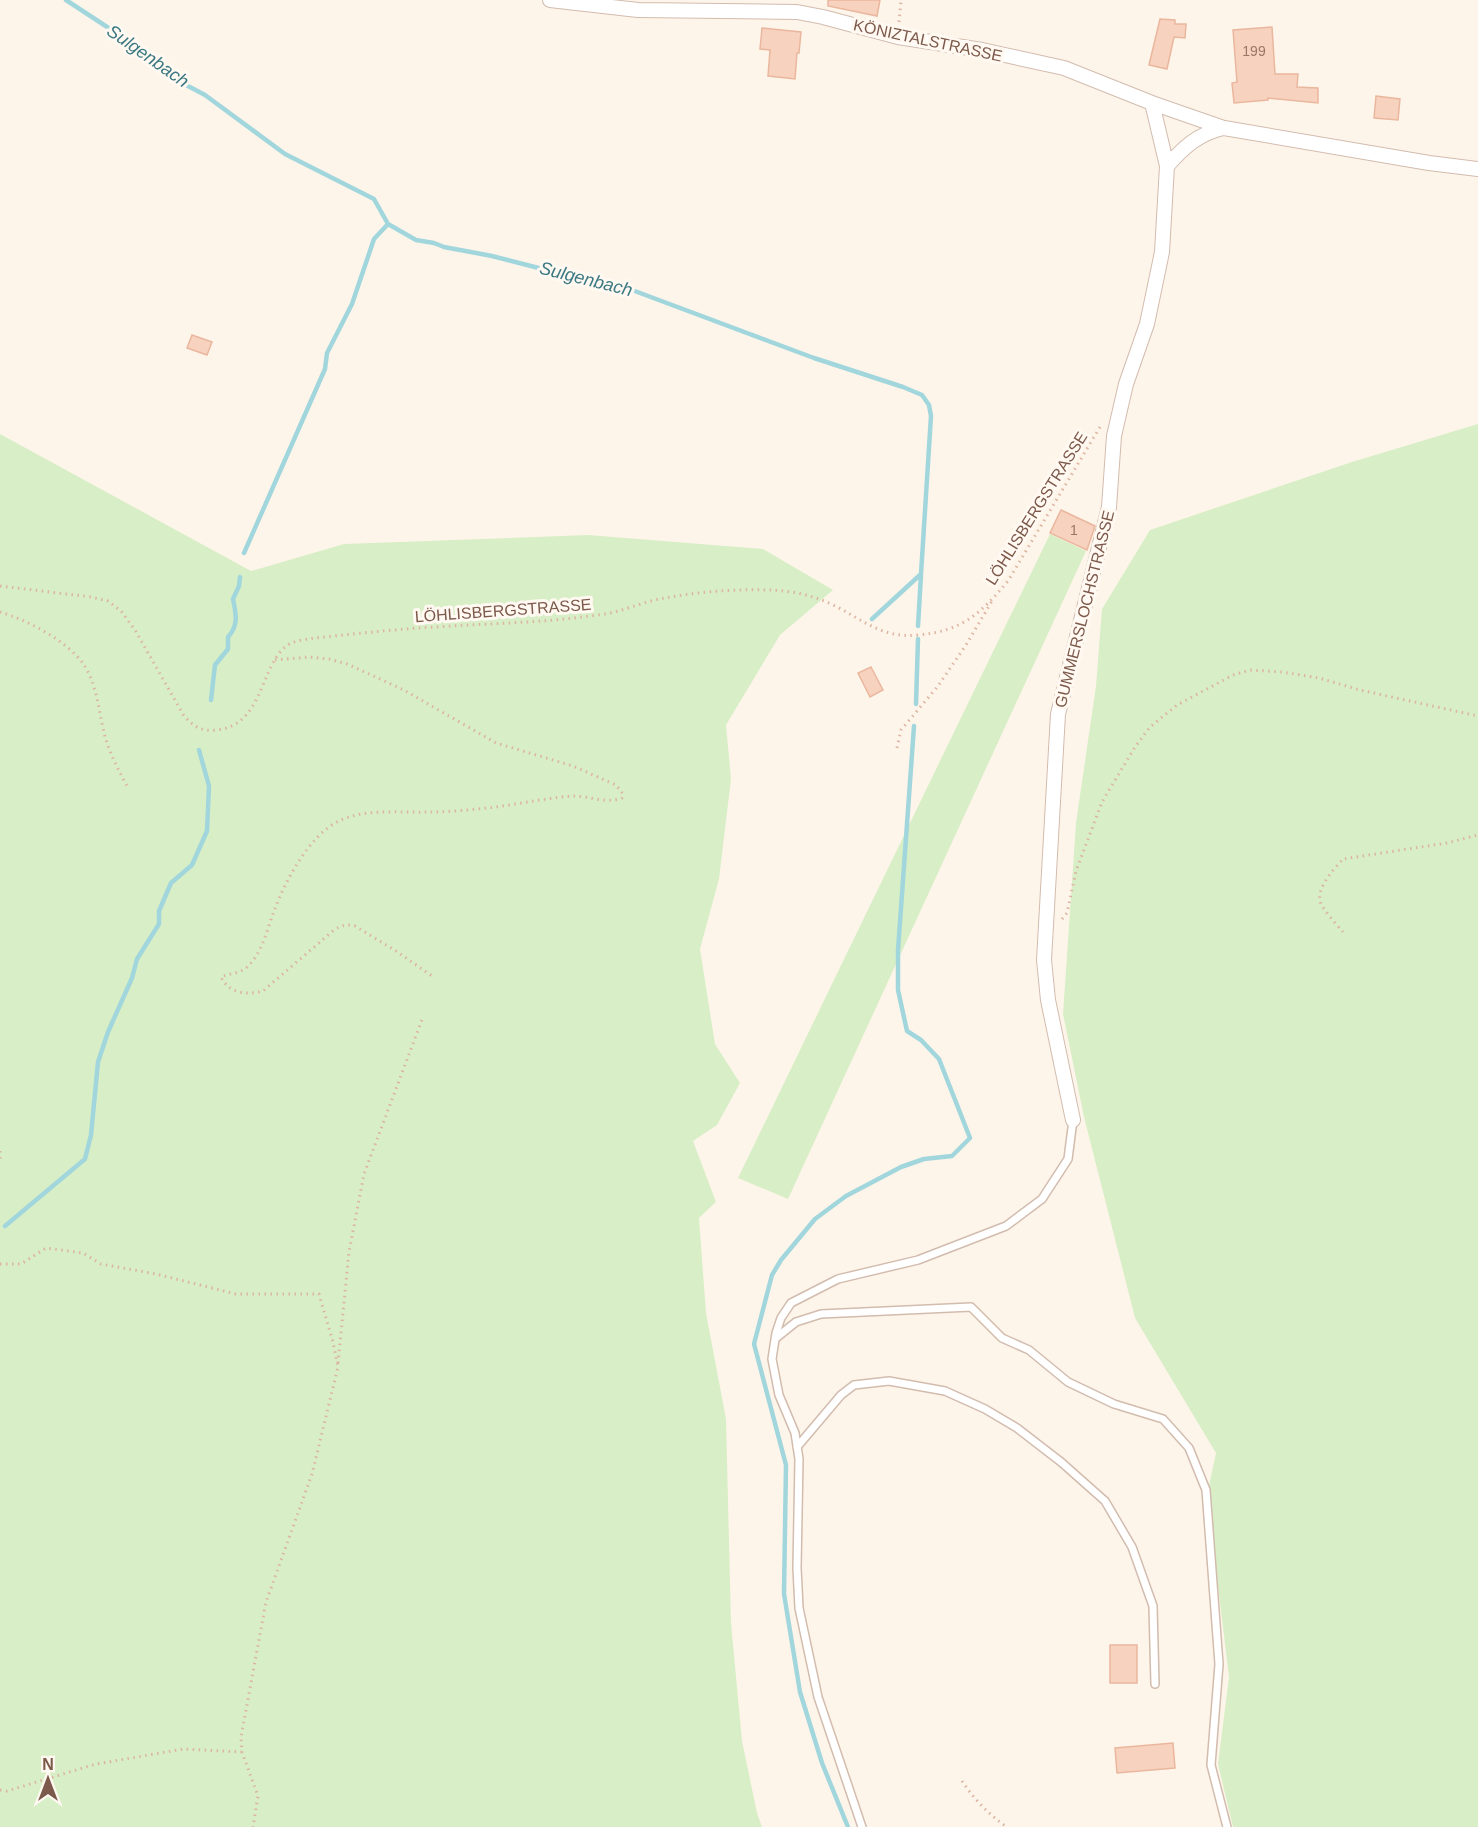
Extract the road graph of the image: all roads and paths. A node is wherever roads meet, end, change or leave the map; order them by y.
1 (550, 0) edge
2 (901, 0) edge
3 (898, 37) junction
4 (1152, 103) junction
5 (1224, 128) junction
6 (1167, 166) junction
7 (1478, 169) edge
8 (1102, 423) dead end
9 (0, 586) edge
10 (995, 597) junction
11 (0, 612) edge
12 (275, 660) junction
13 (1478, 716) edge
14 (897, 748) dead end
15 (127, 786) dead end
16 (1478, 835) edge
17 (1343, 932) dead end
18 (1045, 934) junction
19 (432, 976) dead end
20 (423, 1017) dead end
21 (1073, 1120) joint
22 (0, 1151) edge
23 (0, 1163) edge
24 (0, 1264) edge
25 (776, 1338) junction
26 (338, 1368) junction
27 (797, 1447) junction
28 (1155, 1684) dead end
29 (242, 1752) junction
30 (962, 1781) dead end
31 (0, 1790) edge
32 (253, 1827) edge
33 (862, 1827) edge
34 (1007, 1827) edge
35 (1227, 1827) edge

1 - 3 street, KÖNIZTALSTRASSE
2 - 3 path
3 - 4 street, KÖNIZTALSTRASSE
4 - 5 street, KÖNIZTALSTRASSE
4 - 6 street, GUMMERSLOCHSTRASSE
5 - 6 street
5 - 7 street, KÖNIZTALSTRASSE
6 - 18 street, GUMMERSLOCHSTRASSE
8 - 10 path, LÖHLISBERGSTRASSE
9 - 12 path, LÖHLISBERGSTRASSE
10 - 12 path, LÖHLISBERGSTRASSE
10 - 14 path
11 - 15 path
12 - 19 path
13 - 18 path
16 - 17 path
18 - 21 street, GUMMERSLOCHSTRASSE
20 - 26 path
21 - 25 lane
22 - 23 path
24 - 26 path
25 - 27 lane
25 - 35 lane
26 - 29 path
27 - 28 lane
27 - 33 lane
29 - 31 path
29 - 32 path
30 - 34 path

